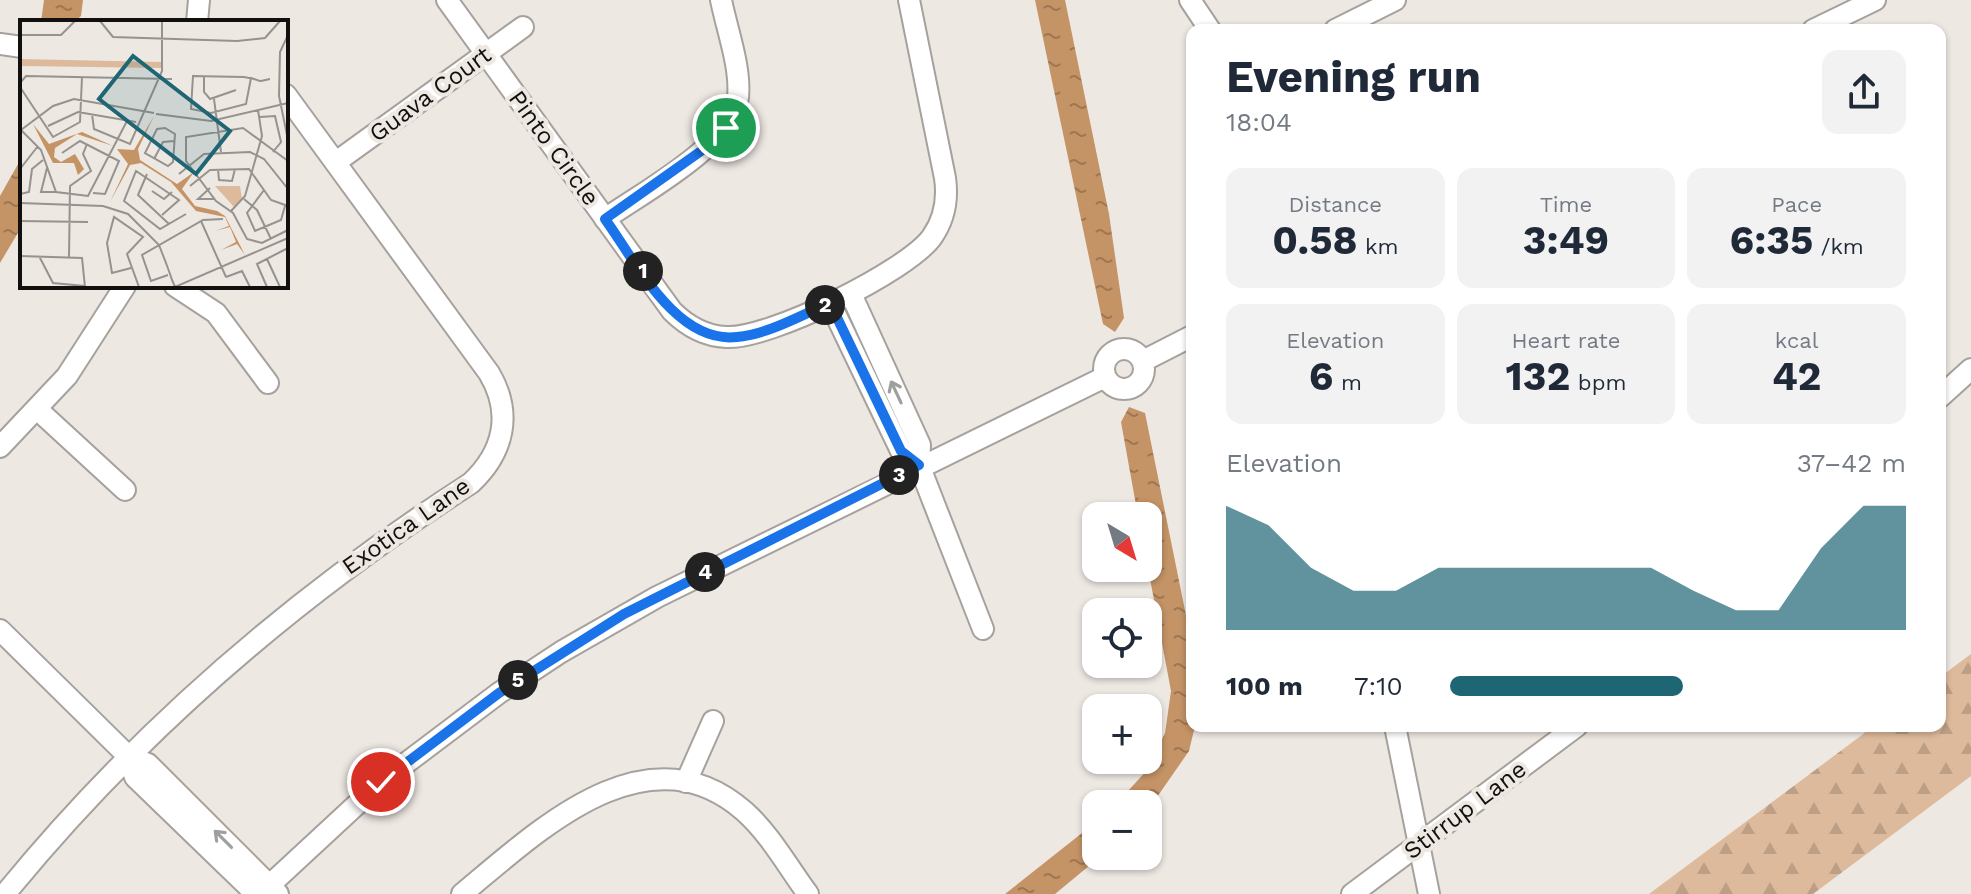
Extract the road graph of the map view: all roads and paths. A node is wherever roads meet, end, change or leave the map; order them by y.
1 (199, 0) edge
2 (447, 0) edge
3 (721, 0) edge
4 (909, 0) edge
5 (1190, 0) edge
6 (1395, 0) edge
7 (1875, 0) edge
8 (197, 20) edge
9 (1206, 24) edge
10 (1347, 24) edge
11 (1825, 24) edge
12 (523, 27) dead end
13 (0, 44) edge
14 (20, 47) edge
15 (486, 54) junction
16 (288, 98) edge
17 (336, 162) junction
18 (605, 219) junction
19 (124, 288) edge
20 (178, 288) edge
21 (851, 294) junction
22 (830, 303) junction
23 (1186, 339) edge
24 (1143, 361) junction
25 (1971, 369) edge
26 (1105, 377) junction
27 (268, 383) dead end
28 (1946, 392) edge
29 (38, 410) junction
30 (0, 447) edge
31 (919, 465) junction
32 (125, 490) dead end
33 (983, 629) dead end
34 (0, 630) edge
35 (713, 721) dead end
36 (1396, 732) edge
37 (1569, 732) edge
38 (128, 756) junction
39 (686, 782) junction
40 (1419, 844) junction
41 (266, 892) edge
42 (5, 894) edge
43 (462, 894) edge
44 (808, 894) edge
45 (1352, 894) edge
46 (1429, 894) edge

1 - 8 street
2 - 15 street, Pinto Circle
3 - 18 street
4 - 21 street, Pinto Circle
5 - 9 street
6 - 10 street
7 - 11 street
12 - 15 street, Guava Court
13 - 14 street
15 - 17 street, Guava Court
15 - 18 street, Pinto Circle
16 - 17 street, Exotica Lane
17 - 38 street, Exotica Lane
18 - 22 street, Pinto Circle
19 - 29 street
20 - 27 street
21 - 22 street, Pinto Circle
31 -> 21 street
22 - 31 street
23 - 24 street
24 - 26 street
24 - 26 street
25 - 28 street
26 - 31 street
29 - 30 street
29 - 32 street
31 - 33 street
31 - 41 street
34 - 38 street
35 - 39 street
36 - 40 street
37 - 40 street, Stirrup Lane
38 - 41 street
38 - 42 street, Exotica Lane
39 - 43 street
39 - 44 street
40 - 45 street, Stirrup Lane
40 - 46 street

